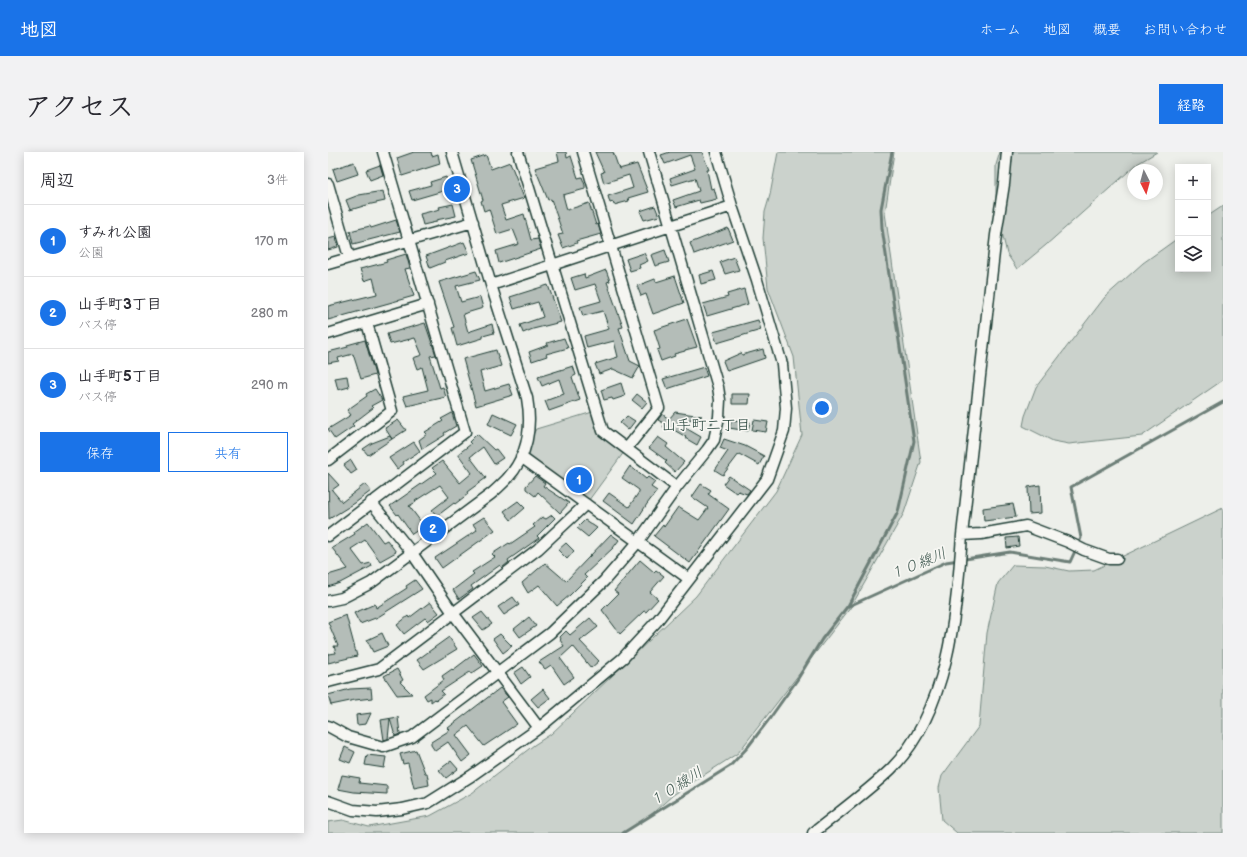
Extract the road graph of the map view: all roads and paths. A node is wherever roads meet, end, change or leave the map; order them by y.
1 (382, 152) edge
2 (452, 152) edge
3 (518, 152) edge
4 (583, 152) edge
5 (649, 152) edge
6 (716, 152) edge
7 (1007, 152) edge
8 (328, 184) edge
9 (732, 206) junction
10 (473, 222) junction
11 (671, 227) junction
12 (409, 240) junction
13 (611, 246) junction
14 (349, 257) junction
15 (328, 264) edge
16 (552, 265) junction
17 (491, 285) junction
18 (428, 304) junction
19 (367, 323) junction
20 (328, 334) edge
21 (627, 448) junction
22 (521, 456) junction
23 (328, 460) edge
24 (677, 487) junction
25 (371, 502) junction
26 (586, 504) junction
27 (962, 535) junction
28 (328, 536) edge
29 (638, 542) junction
30 (412, 553) junction
31 (1117, 559) dead end
32 (689, 579) junction
33 (328, 601) edge
34 (454, 613) junction
35 (498, 673) junction
36 (328, 682) edge
37 (328, 726) edge
38 (539, 728) junction
39 (328, 801) edge
40 (813, 833) edge

1 - 12 street
2 - 10 street
3 - 16 street
4 - 13 street
5 - 11 street
6 - 9 street
7 - 27 street
8 - 14 street
9 - 11 street
9 - 32 street
10 - 12 street
10 - 17 street
11 - 13 street
11 - 24 street
12 - 14 street
12 - 18 street
13 - 16 street
13 - 21 street
14 - 15 street
16 - 17 street
16 - 21 street
17 - 22 street
18 - 19 street
18 - 25 street
19 - 20 street
19 - 23 street
21 - 24 street
22 - 26 street
22 - 30 street
24 - 29 street
25 - 28 street
25 - 30 street
26 - 29 street
26 - 34 street
27 - 31 street
27 - 40 street
29 - 32 street
29 - 35 street
30 - 33 street
30 - 34 street
32 - 38 street
34 - 35 street
34 - 36 street
35 - 37 street
35 - 38 street
38 - 39 street

